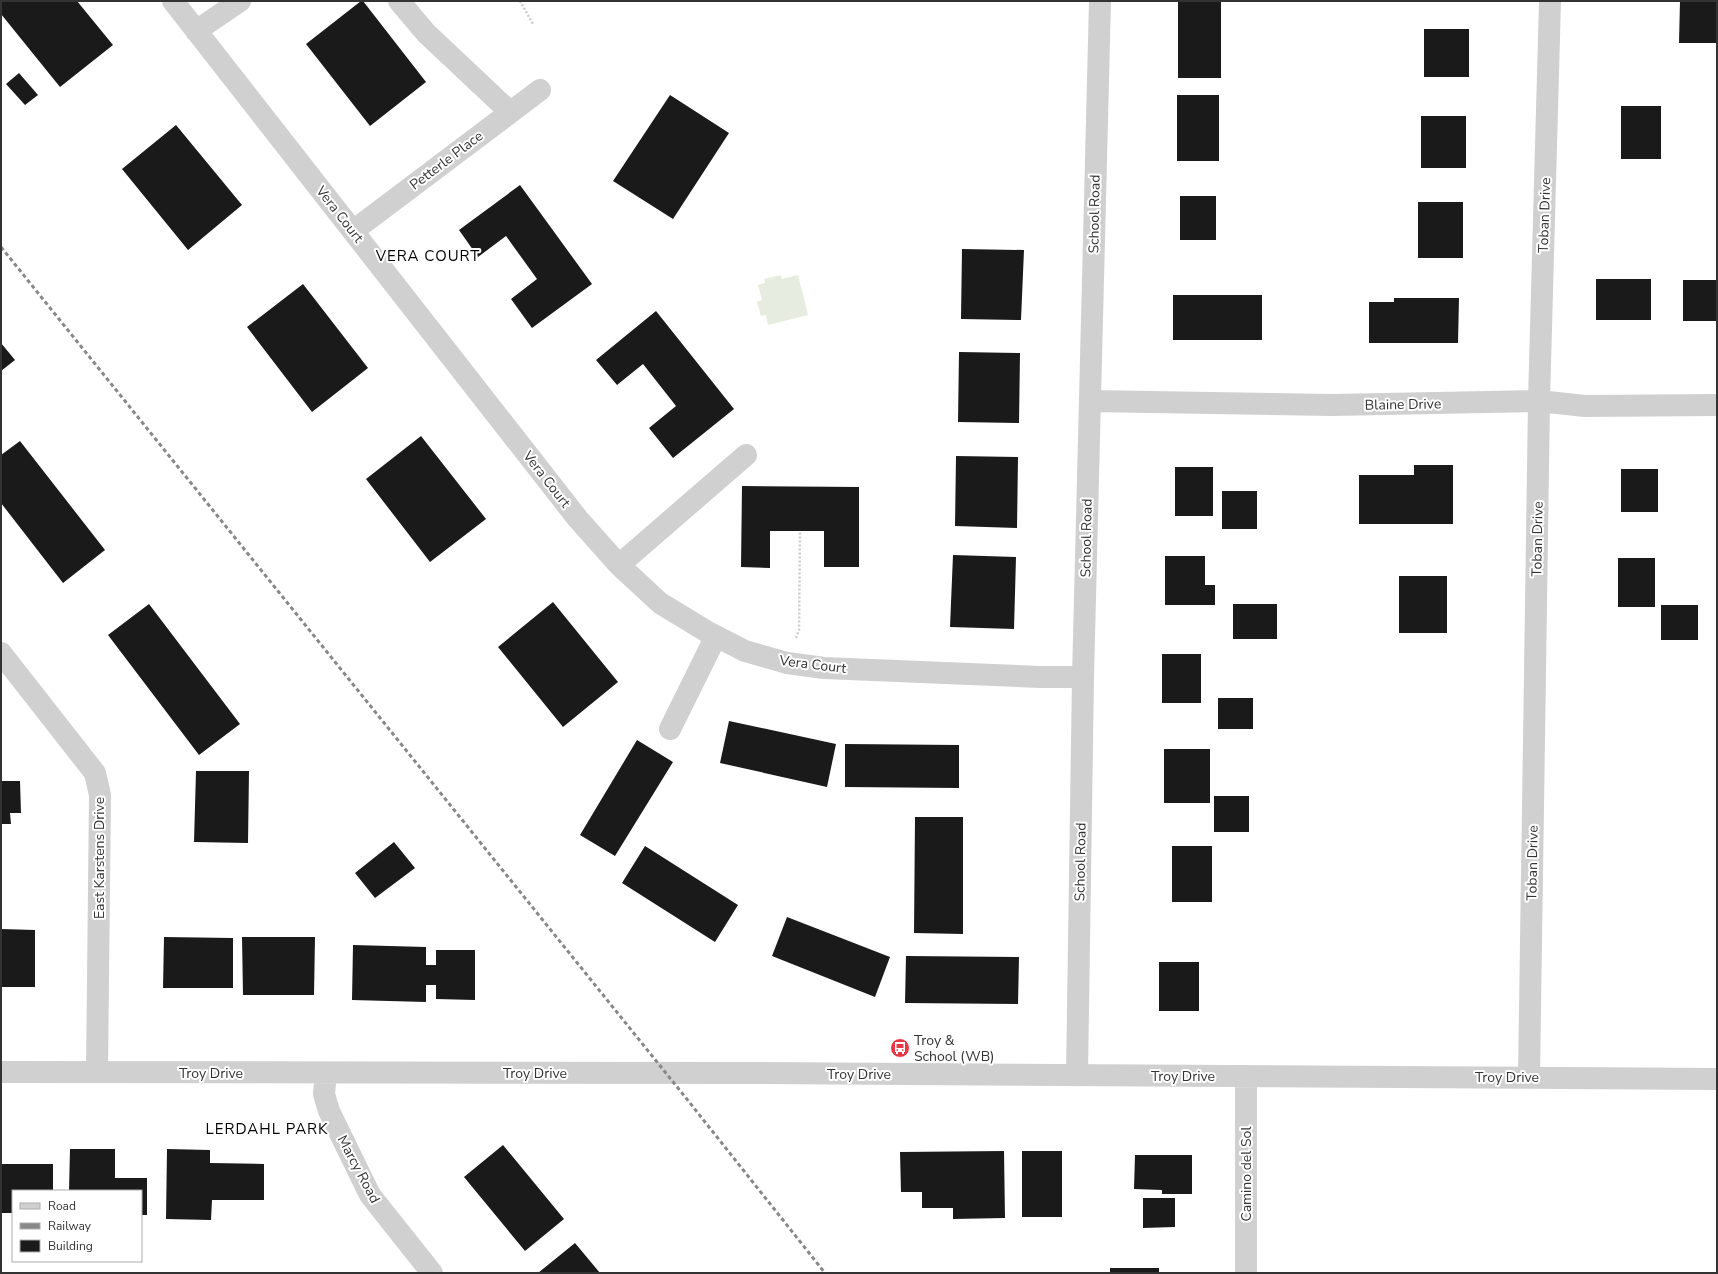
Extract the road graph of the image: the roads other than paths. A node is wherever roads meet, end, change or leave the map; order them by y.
1 (173, 1) edge
2 (240, 1) edge
3 (399, 1) edge
4 (1100, 1) edge
5 (1550, 1) edge
6 (196, 31) junction
7 (540, 90) dead end
8 (510, 112) junction
9 (353, 231) junction
10 (1090, 401) junction
11 (1539, 401) junction
12 (1717, 405) edge
13 (746, 455) dead end
14 (619, 565) junction
15 (716, 636) junction
16 (1, 653) edge
17 (1083, 677) junction
18 (670, 729) dead end
19 (1, 1072) edge
20 (97, 1072) junction
21 (326, 1073) junction
22 (1076, 1075) junction
23 (1246, 1076) junction
24 (1529, 1077) junction
25 (1717, 1079) edge
26 (432, 1273) edge
27 (1246, 1273) edge

1 - 6 street, Vera Court
2 - 6 street
3 - 8 street
4 - 10 street, School Road
5 - 11 street, Toban Drive
6 - 9 street, Vera Court
7 - 8 street, Petterle Place
8 - 9 street, Petterle Place
9 - 14 street, Vera Court
10 - 11 street, Blaine Drive
10 - 17 street, School Road
11 - 12 street, Blaine Drive
11 - 24 street, Toban Drive
13 - 14 street
14 - 15 street, Vera Court
15 - 17 street, Vera Court
15 - 18 street
16 - 20 street, East Karstens Drive
17 - 22 street, School Road
19 - 20 street, Troy Drive
20 - 21 street, Troy Drive
21 - 22 street, Troy Drive
21 - 26 street, Marcy Road
22 - 23 street, Troy Drive
23 - 24 street, Troy Drive
23 - 27 street, Camino del Sol
24 - 25 street, Troy Drive

